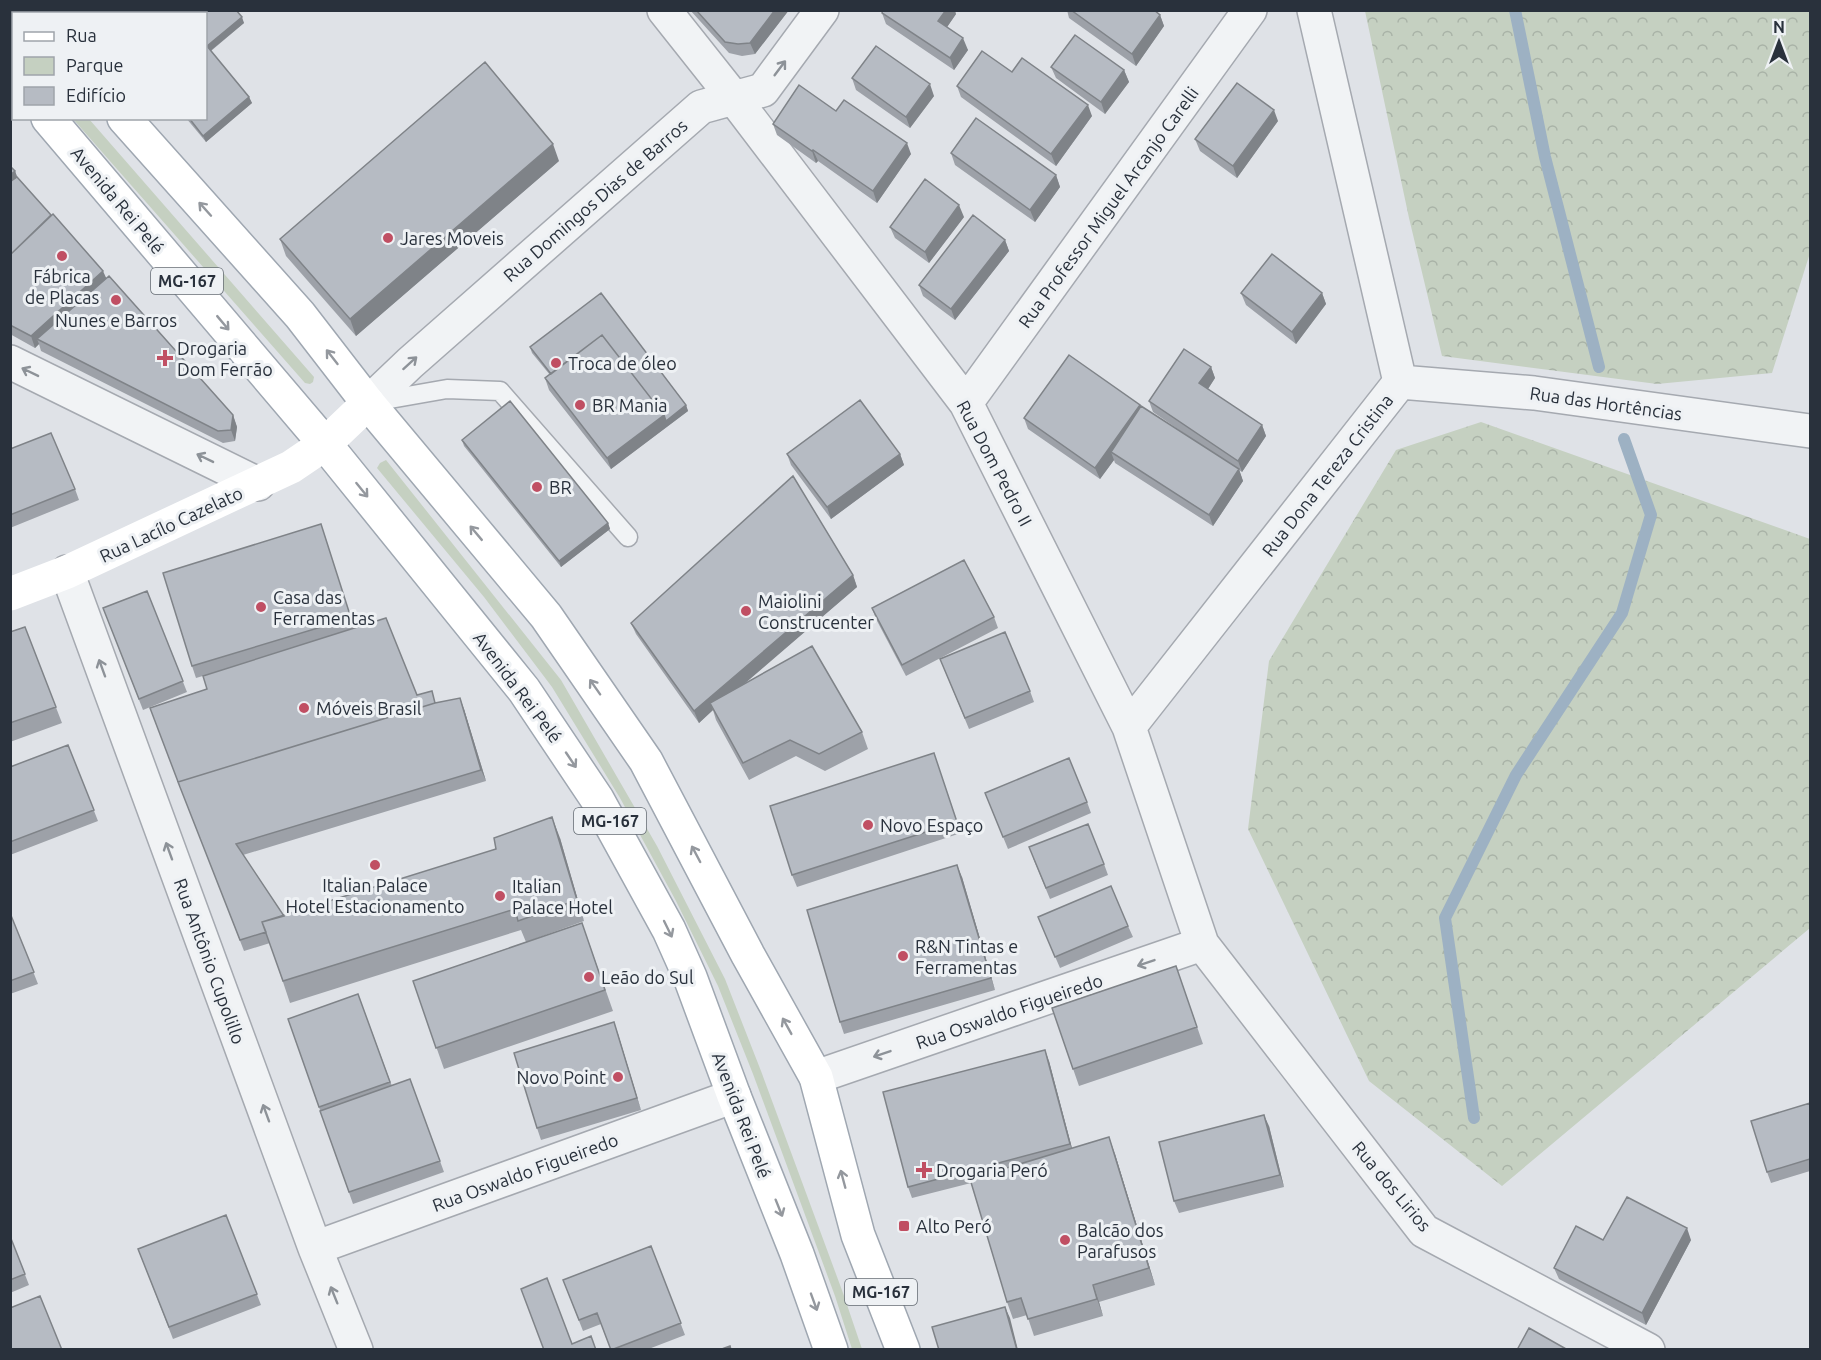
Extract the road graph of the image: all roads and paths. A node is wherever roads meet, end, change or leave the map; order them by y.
1 (664, 10) edge
2 (822, 10) edge
3 (1250, 10) edge
4 (1314, 10) edge
5 (733, 97) junction
6 (50, 120) edge
7 (126, 120) edge
8 (10, 362) edge
9 (1400, 382) junction
10 (368, 403) junction
11 (966, 403) junction
12 (1810, 431) edge
13 (325, 444) junction
14 (258, 484) junction
15 (628, 537) dead end
16 (67, 572) junction
17 (10, 594) edge
18 (1129, 727) junction
19 (1202, 944) junction
20 (816, 1077) junction
21 (734, 1096) junction
22 (315, 1248) junction
23 (356, 1350) edge
24 (831, 1350) edge
25 (903, 1350) edge
26 (1648, 1350) edge

1 - 5 street, Rua Dom Pedro II
5 -> 2 street, Rua Domingos Dias de Barros
3 - 11 street, Rua Professor Miguel Arcanjo Carelli
4 - 9 street, Rua Dona Tereza Cristina
10 -> 5 street, Rua Domingos Dias de Barros
5 - 11 street, Rua Dom Pedro II
6 -> 13 main road, Avenida Rei Pelé / MG-167
10 -> 7 main road, MG-167
14 -> 8 street
9 - 12 street, Rua das Hortências
9 - 18 street, Rua Dona Tereza Cristina
10 - 13 main road, Rua Lacílo Cazelato
10 - 15 lane
20 -> 10 main road, MG-167
11 - 18 street, Rua Dom Pedro II
13 - 14 main road, Rua Lacílo Cazelato
13 -> 21 main road, Avenida Rei Pelé / MG-167
14 - 16 main road, Rua Lacílo Cazelato
16 - 17 main road, Rua Lacílo Cazelato
22 -> 16 street, Rua Antônio Cupolillo
18 - 19 street, Rua Dom Pedro II
19 -> 20 street, Rua Oswaldo Figueiredo
19 - 26 street, Rua dos Lirios
25 -> 20 main road, MG-167
21 - 22 street, Rua Oswaldo Figueiredo
21 -> 24 main road, Avenida Rei Pelé / MG-167
23 -> 22 street, Rua Antônio Cupolillo

